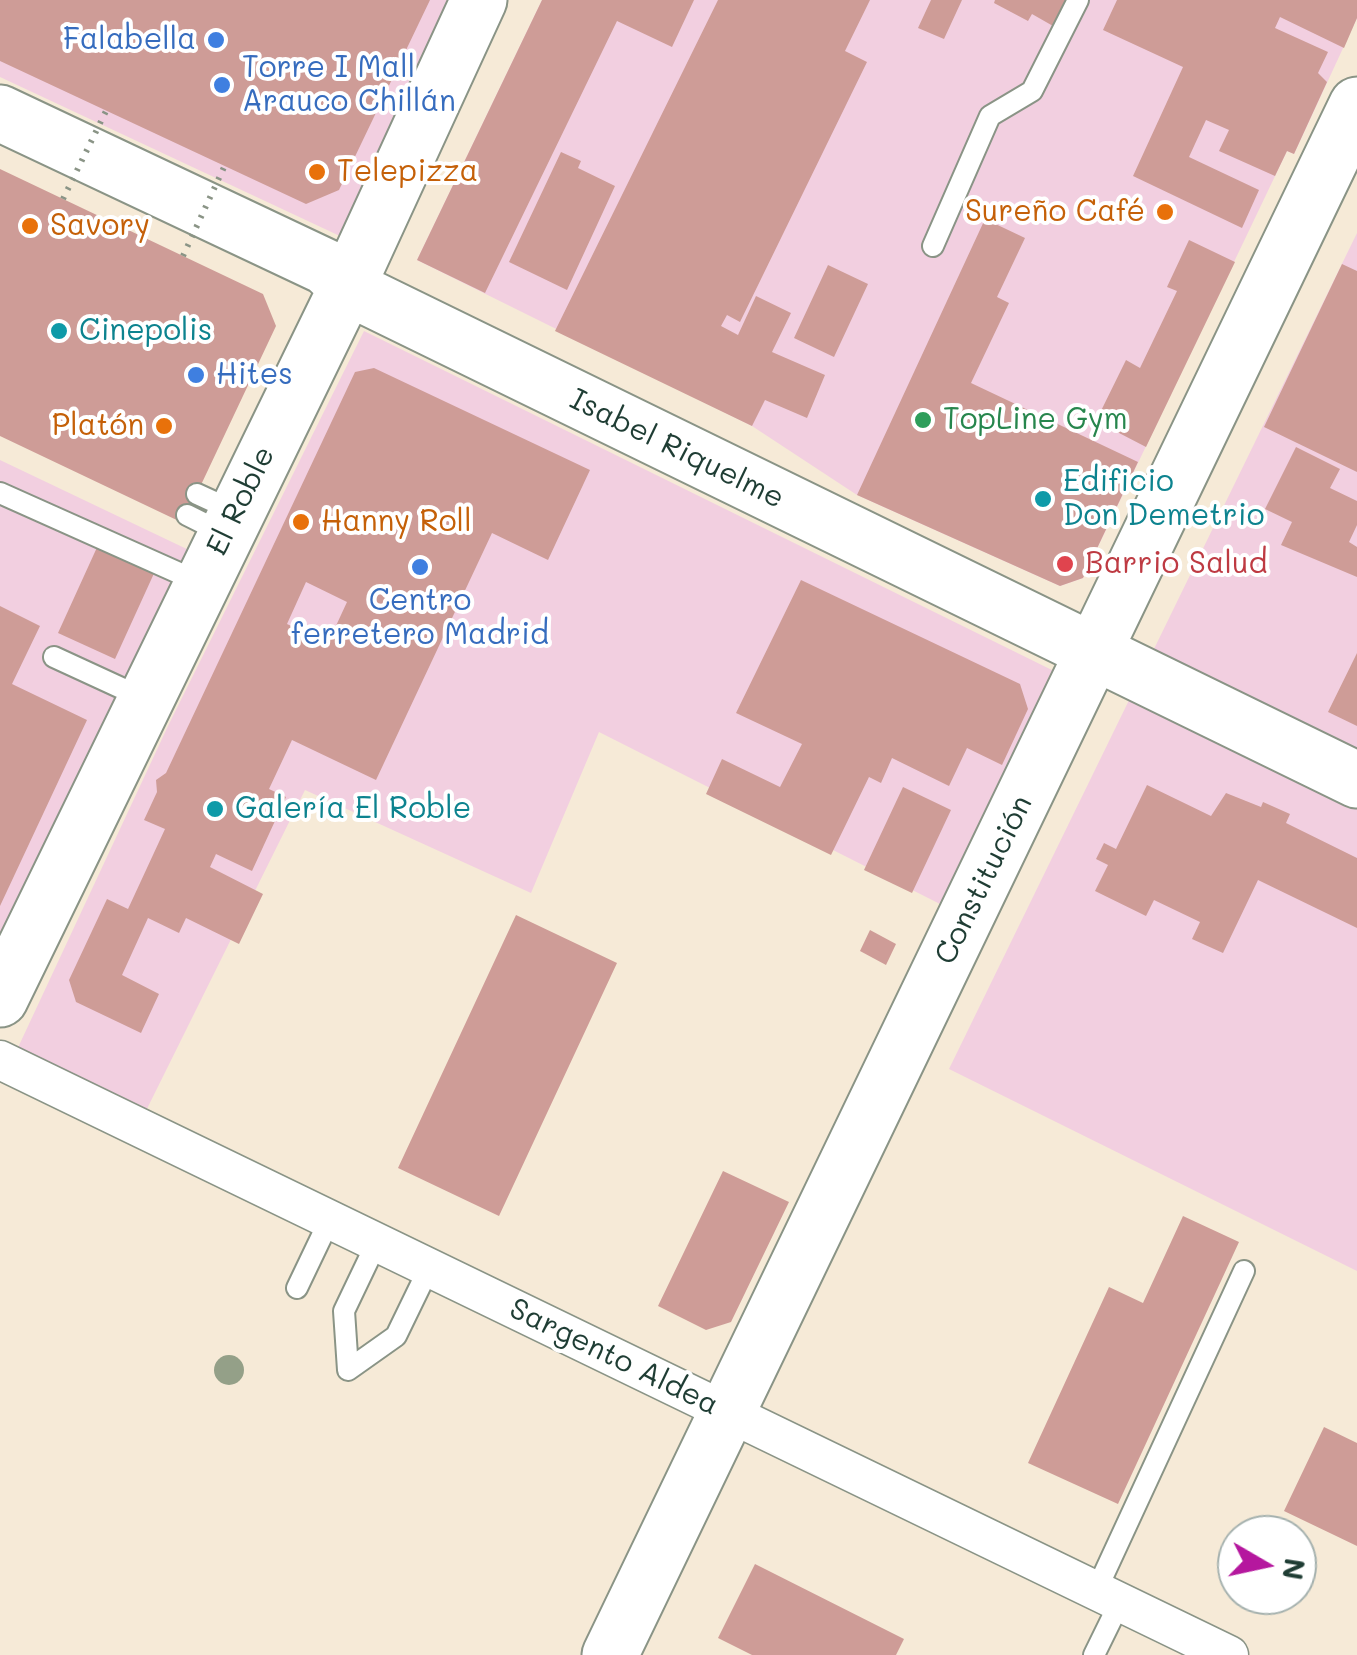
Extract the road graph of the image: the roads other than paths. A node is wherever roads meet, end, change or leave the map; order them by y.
1 (479, 0) edge
2 (1078, 0) edge
3 (1357, 106) edge
4 (0, 112) edge
5 (280, 220) dead end
6 (933, 246) dead end
7 (337, 277) junction
8 (0, 494) edge
9 (201, 583) junction
10 (1094, 655) junction
11 (54, 657) dead end
12 (145, 699) junction
13 (1357, 780) edge
14 (0, 1000) edge
15 (0, 1060) edge
16 (330, 1220) junction
17 (377, 1242) junction
18 (430, 1268) junction
19 (1244, 1271) dead end
20 (297, 1288) dead end
21 (728, 1412) junction
22 (1108, 1596) junction
23 (621, 1652) edge
24 (1094, 1655) edge
25 (1229, 1655) edge

1 - 7 street, El Roble
2 - 6 lane
3 - 10 street, Constitución
4 - 7 street, Isabel Riquelme
5 - 7 lane
7 - 9 street, El Roble
7 - 10 street, Isabel Riquelme
8 - 9 lane
9 - 12 street, El Roble
10 - 13 street, Isabel Riquelme
10 - 21 street, Constitución
11 - 12 lane
12 - 14 street, El Roble
15 - 16 street, Sargento Aldea
16 - 17 street, Sargento Aldea
16 - 20 lane
17 - 18 street, Sargento Aldea
17 - 18 lane
18 - 21 street, Sargento Aldea
19 - 22 lane
21 - 22 street, Sargento Aldea
21 - 23 street, Constitución
22 - 24 lane
22 - 25 street, Sargento Aldea

